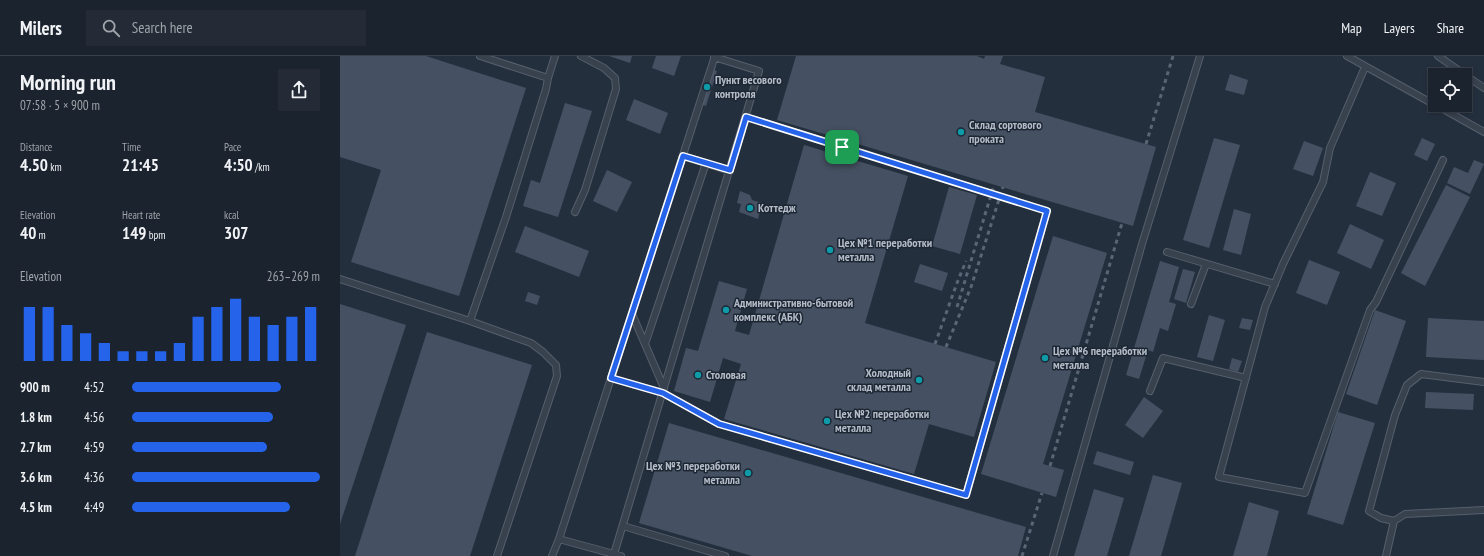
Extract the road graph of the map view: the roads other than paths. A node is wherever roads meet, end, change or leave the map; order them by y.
1 (480, 56) edge
2 (555, 56) edge
3 (581, 56) edge
4 (1200, 56) edge
5 (1347, 56) edge
6 (1438, 56) edge
7 (715, 57) edge
8 (1365, 67) junction
9 (548, 78) junction
10 (1484, 88) edge
11 (1428, 101) edge
12 (1448, 112) edge
13 (746, 117) junction
14 (1484, 132) edge
15 (683, 156) junction
16 (1443, 160) dead end
17 (706, 163) junction
18 (730, 170) junction
19 (575, 212) dead end
20 (1167, 252) dead end
21 (1206, 264) junction
22 (340, 279) edge
23 (1275, 284) junction
24 (1191, 304) dead end
25 (632, 314) junction
26 (470, 321) junction
27 (645, 344) junction
28 (611, 378) junction
29 (1246, 378) junction
30 (1484, 382) edge
31 (664, 390) junction
32 (1150, 391) dead end
33 (1484, 510) edge
34 (1394, 520) junction
35 (623, 526) junction
36 (559, 539) junction
37 (618, 555) edge
38 (497, 556) edge
39 (552, 556) edge
40 (725, 556) edge
41 (1053, 556) edge
42 (1386, 556) edge

1 - 9 lane
2 - 9 lane
3 - 19 lane
4 - 41 lane
5 - 8 lane
6 - 10 lane
7 - 13 lane
7 - 15 lane
8 - 11 lane
8 - 23 lane
9 - 26 lane
12 - 14 lane
13 - 18 lane
13 - 31 lane
15 - 17 lane
15 - 25 lane
16 - 29 lane
17 - 18 lane
17 - 27 lane
18 - 31 lane
20 - 21 lane
21 - 23 lane
21 - 24 lane
22 - 26 lane
23 - 29 lane
25 - 27 lane
25 - 28 lane
26 - 38 lane
27 - 31 lane
28 - 31 lane
28 - 36 lane
29 - 32 lane
30 - 34 lane
31 - 35 lane
33 - 34 lane
34 - 42 lane
35 - 37 lane
35 - 40 lane
36 - 37 lane
36 - 39 lane

